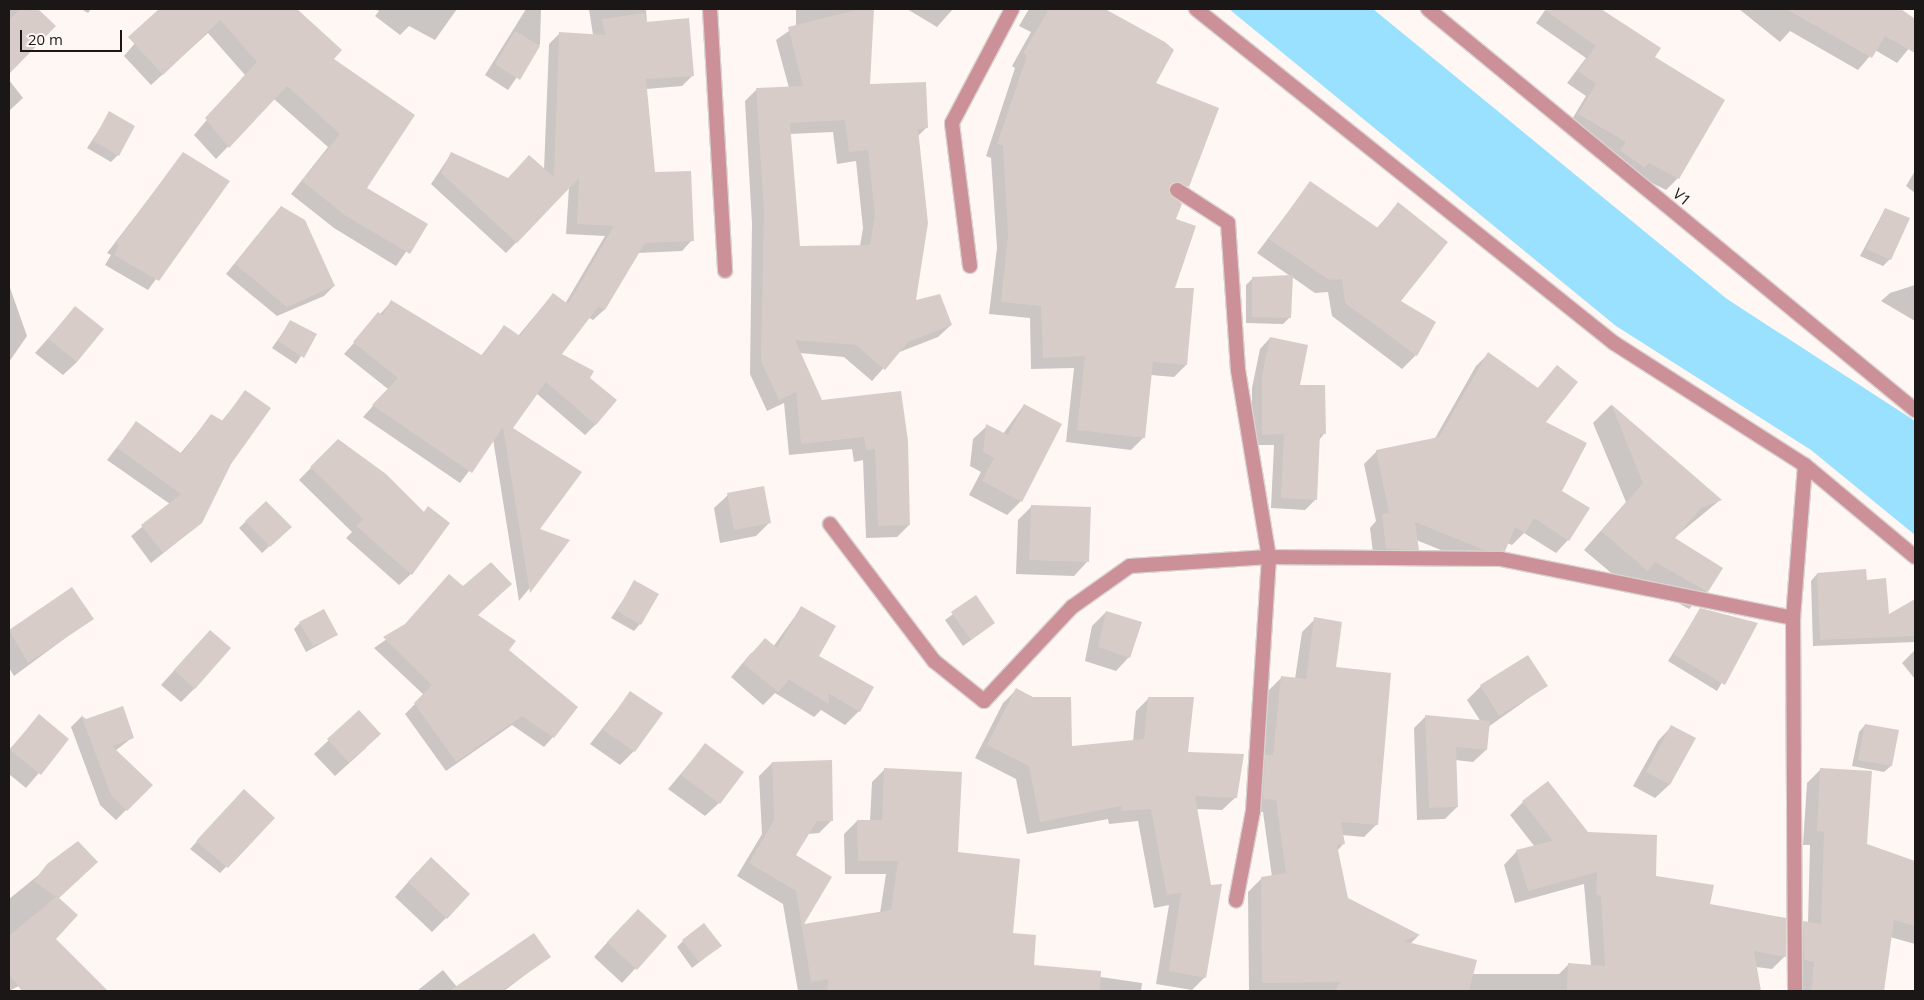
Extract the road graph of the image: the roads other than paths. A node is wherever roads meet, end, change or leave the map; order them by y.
1 (710, 9) edge
2 (1012, 9) edge
3 (1196, 9) edge
4 (1428, 9) edge
5 (1177, 190) dead end
6 (970, 266) dead end
7 (725, 271) dead end
8 (1915, 410) edge
9 (1805, 465) junction
10 (830, 524) dead end
11 (1269, 557) junction
12 (1915, 557) edge
13 (1793, 618) junction
14 (1236, 900) dead end
15 (1795, 991) edge

1 - 7 street
2 - 6 street
3 - 9 street
4 - 8 street, V1
5 - 11 street
9 - 12 street
9 - 13 street
10 - 11 street
11 - 13 street
11 - 14 street
13 - 15 street

